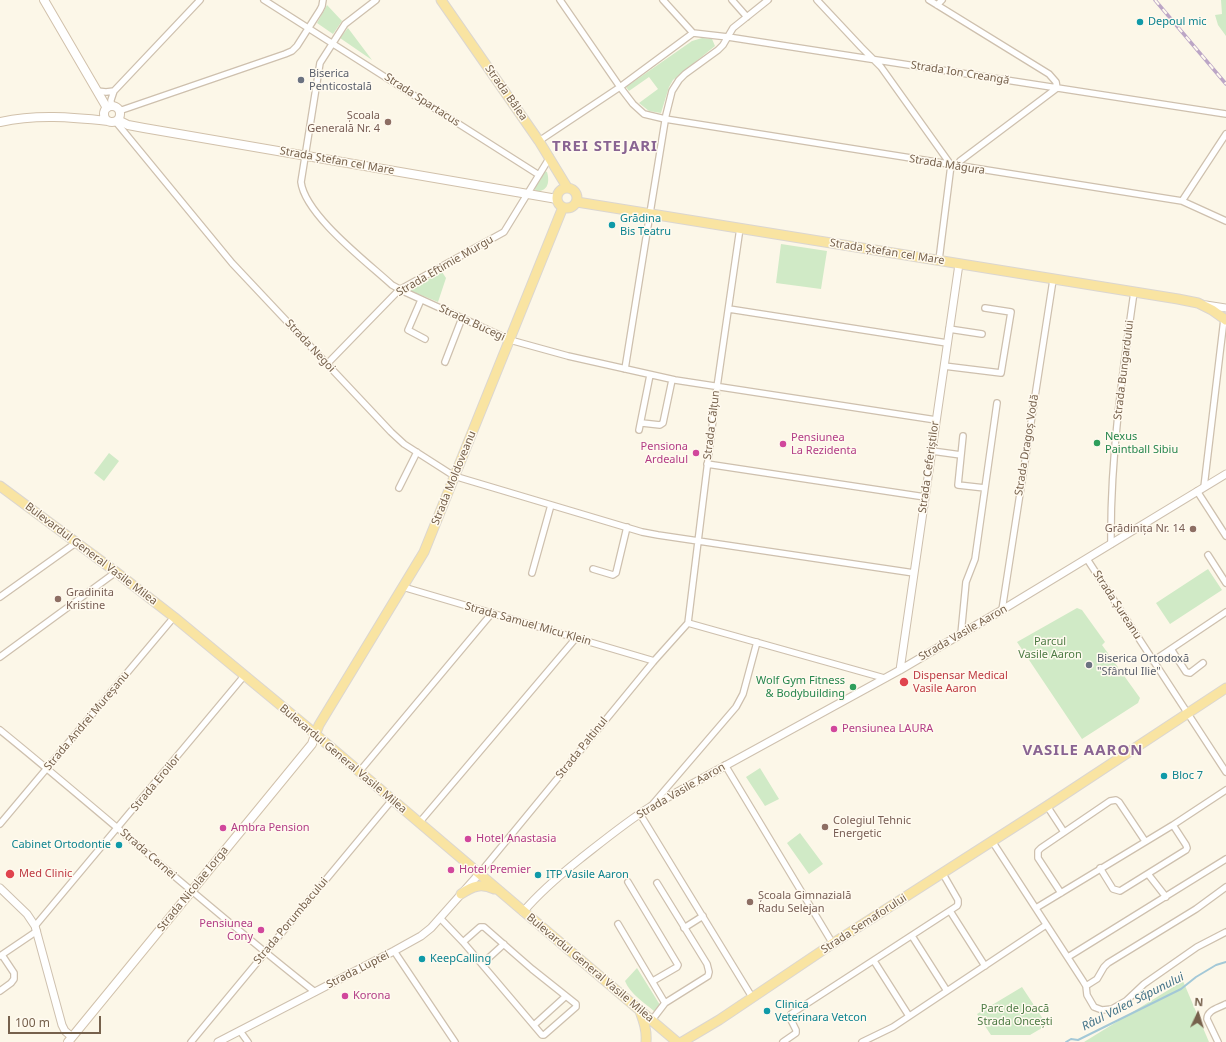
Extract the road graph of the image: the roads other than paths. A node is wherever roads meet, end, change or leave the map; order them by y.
1 (44, 0) edge
2 (200, 0) edge
3 (264, 0) edge
4 (323, 0) edge
5 (376, 0) edge
6 (441, 0) edge
7 (560, 0) edge
8 (664, 0) edge
9 (732, 0) edge
10 (768, 0) edge
11 (817, 0) edge
12 (929, 0) edge
13 (942, 0) edge
14 (937, 5) junction
15 (747, 17) junction
16 (308, 28) junction
17 (693, 33) junction
18 (728, 37) junction
19 (332, 42) junction
20 (874, 60) junction
21 (620, 87) junction
22 (1057, 88) junction
23 (97, 91) junction
24 (114, 91) junction
25 (109, 107) junction
26 (119, 110) junction
27 (1226, 114) edge
28 (665, 119) junction
29 (114, 121) junction
30 (0, 122) edge
31 (1226, 134) edge
32 (539, 141) junction
33 (305, 156) junction
34 (550, 157) junction
35 (954, 166) junction
36 (539, 175) junction
37 (567, 187) junction
38 (527, 194) junction
39 (557, 199) junction
40 (1182, 201) junction
41 (577, 202) junction
42 (563, 207) junction
43 (649, 214) junction
44 (1226, 221) edge
45 (740, 228) junction
46 (939, 260) junction
47 (959, 264) junction
48 (1053, 280) junction
49 (400, 290) junction
50 (1134, 292) junction
51 (421, 300) junction
52 (1198, 304) junction
53 (986, 308) dead end
54 (1226, 308) edge
55 (729, 309) junction
56 (462, 318) junction
57 (1225, 319) edge
58 (949, 329) junction
59 (982, 334) dead end
60 (425, 339) dead end
61 (510, 340) junction
62 (947, 343) junction
63 (445, 362) dead end
64 (327, 364) junction
65 (944, 366) junction
66 (625, 369) junction
67 (650, 375) junction
68 (672, 380) junction
69 (717, 387) junction
70 (997, 403) dead end
71 (936, 420) junction
72 (642, 423) dead end
73 (638, 430) dead end
74 (963, 436) dead end
75 (932, 451) junction
76 (417, 452) junction
77 (961, 455) junction
78 (707, 464) junction
79 (1226, 474) edge
80 (454, 476) junction
81 (1204, 487) junction
82 (399, 488) dead end
83 (985, 488) junction
84 (2, 490) edge
85 (1197, 491) junction
86 (925, 497) junction
87 (551, 505) junction
88 (627, 527) junction
89 (1226, 536) edge
90 (698, 540) junction
91 (76, 542) junction
92 (1111, 544) junction
93 (1208, 556) dead end
94 (1087, 559) junction
95 (593, 569) dead end
96 (116, 572) junction
97 (532, 573) dead end
98 (914, 573) junction
99 (1226, 583) edge
100 (403, 586) junction
101 (0, 597) edge
102 (1002, 610) junction
103 (1226, 612) edge
104 (492, 613) junction
105 (174, 618) junction
106 (688, 623) junction
107 (961, 634) junction
108 (576, 638) junction
109 (757, 642) junction
110 (1171, 649) junction
111 (0, 657) edge
112 (1153, 660) junction
113 (654, 661) junction
114 (1203, 663) dead end
115 (900, 670) junction
116 (244, 676) junction
117 (884, 678) junction
118 (1226, 688) edge
119 (1187, 713) junction
120 (0, 730) edge
121 (315, 735) junction
122 (725, 766) junction
123 (47, 768) junction
124 (359, 772) junction
125 (1226, 772) edge
126 (1226, 790) edge
127 (392, 800) junction
128 (1047, 806) junction
129 (650, 807) junction
130 (640, 814) junction
131 (419, 823) junction
132 (0, 824) edge
133 (1173, 825) junction
134 (118, 828) junction
135 (1064, 832) junction
136 (992, 841) junction
137 (1145, 842) junction
138 (1226, 859) edge
139 (1100, 868) junction
140 (479, 874) junction
141 (943, 874) junction
142 (1148, 874) junction
143 (628, 882) dead end
144 (657, 883) dead end
145 (1226, 887) edge
146 (0, 888) edge
147 (191, 891) junction
148 (501, 893) junction
149 (1061, 893) junction
150 (461, 894) junction
151 (1166, 897) junction
152 (1036, 908) junction
153 (950, 911) junction
154 (523, 912) junction
155 (703, 916) junction
156 (440, 918) junction
157 (618, 924) dead end
158 (1046, 925) junction
159 (36, 928) junction
160 (684, 928) junction
161 (1226, 932) edge
162 (912, 936) junction
163 (463, 942) junction
164 (504, 944) junction
165 (833, 944) junction
166 (394, 951) junction
167 (265, 952) junction
168 (1, 955) edge
169 (1068, 957) junction
170 (874, 961) junction
171 (482, 964) junction
172 (985, 966) junction
173 (653, 981) junction
174 (1086, 986) junction
175 (947, 991) junction
176 (0, 992) edge
177 (315, 992) junction
178 (566, 996) junction
179 (752, 998) junction
180 (665, 1003) junction
181 (1226, 1004) edge
182 (639, 1010) junction
183 (910, 1016) junction
184 (652, 1020) junction
185 (534, 1025) junction
186 (240, 1031) junction
187 (792, 1039) edge
188 (70, 1040) edge
189 (191, 1042) edge
190 (218, 1042) edge
191 (248, 1042) edge
192 (455, 1042) edge
193 (646, 1042) edge
194 (677, 1042) edge
195 (682, 1042) edge
196 (783, 1042) edge
197 (862, 1042) edge
198 (1218, 1042) edge

1 - 23 main road
2 - 24 street
3 - 16 street, Strada Spartacus
4 - 16 street
5 - 19 street, Strada Bucegi
6 - 32 main road, Strada Bâlea
7 - 21 street, Strada Măgura
8 - 17 street
9 - 15 street
10 - 15 street
11 - 20 street
12 - 14 street
13 - 14 street
14 - 22 street
15 - 18 street
16 - 19 street, Strada Spartacus
16 - 26 street
17 - 18 street, Strada Ion Creangă
17 - 21 street
18 - 20 street, Strada Ion Creangă
18 - 28 street
19 - 33 street, Strada Bucegi
19 - 36 street, Strada Spartacus
20 - 22 street, Strada Ion Creangă
20 - 35 street
21 - 28 street, Strada Măgura
21 - 32 street
22 - 27 street, Strada Ion Creangă
22 - 35 street
23 - 24 street
23 - 25 main road
24 - 25 street
25 - 26 main road
25 - 29 main road
26 - 29 main road
28 - 35 street, Strada Măgura
28 - 43 street
29 - 30 main road, Strada Ștefan cel Mare
29 - 33 main road, Strada Ștefan cel Mare
29 - 64 street, Strada Negoi
31 - 40 street
32 - 34 main road, Strada Bâlea
33 - 38 main road, Strada Ștefan cel Mare
33 - 49 street, Strada Bucegi
34 - 36 street, Strada Eftimie Murgu
34 - 37 main road, Strada Bâlea
35 - 40 street, Strada Măgura
35 - 46 street
36 - 38 street, Strada Eftimie Murgu
37 - 39 main road
37 - 41 main road
38 - 39 main road, Strada Ștefan cel Mare
38 - 49 street, Strada Eftimie Murgu
39 - 42 main road
40 - 44 street, Strada Măgura
41 - 42 main road
41 - 43 main road, Strada Ștefan cel Mare
42 - 61 main road, Strada Moldoveanu
43 - 45 main road, Strada Ștefan cel Mare
43 - 66 street
45 - 46 main road, Strada Ștefan cel Mare
45 - 55 street, Strada Călțun
46 - 47 main road, Strada Ștefan cel Mare
47 - 48 main road, Strada Ștefan cel Mare
47 - 58 street, Strada Ceferiștilor
48 - 50 main road, Strada Ștefan cel Mare
48 - 102 street, Strada Dragoș Vodă
49 - 51 street, Strada Bucegi
49 - 64 street, Strada Eftimie Murgu
50 - 52 main road, Strada Ștefan cel Mare
50 - 92 street, Strada Bungardului
51 - 56 street, Strada Bucegi
51 - 60 street
52 - 54 street, Strada Ștefan cel Mare
52 - 57 main road, Strada Ștefan cel Mare
53 - 65 street
55 - 62 street
55 - 69 street, Strada Călțun
56 - 61 street, Strada Bucegi
56 - 63 street
57 - 81 street
58 - 59 street
58 - 62 street, Strada Ceferiștilor
61 - 66 street, Strada Bucegi
61 - 80 main road, Strada Moldoveanu
62 - 65 street, Strada Ceferiștilor
64 - 76 street, Strada Negoi
65 - 71 street, Strada Ceferiștilor
66 - 67 street, Strada Bucegi
67 - 68 street, Strada Bucegi
67 - 73 street
68 - 69 street, Strada Bucegi
68 - 72 street
69 - 71 street, Strada Bucegi
69 - 78 street, Strada Călțun
70 - 83 street
71 - 75 street, Strada Ceferiștilor
74 - 77 street
75 - 77 street
75 - 86 street, Strada Ceferiștilor
76 - 80 street, Strada Negoi
76 - 82 street
77 - 83 street
78 - 86 street
78 - 90 street, Strada Călțun
79 - 81 street, Strada Vasile Aaron
80 - 87 street, Strada Negoi
80 - 100 main road, Strada Moldoveanu
81 - 85 street, Strada Vasile Aaron
83 - 107 street
84 - 91 main road, Bulevardul General Vasile Milea
85 - 89 street
85 - 92 street, Strada Vasile Aaron
86 - 98 street, Strada Ceferiștilor
87 - 88 street, Strada Negoi
87 - 97 street
88 - 90 street, Strada Negoi
88 - 95 street
90 - 98 street, Strada Negoi
90 - 106 street, Strada Călțun
91 - 96 main road, Bulevardul General Vasile Milea
91 - 101 street
92 - 94 street, Strada Vasile Aaron
93 - 99 street
94 - 102 street, Strada Vasile Aaron
94 - 112 street, Strada Șureanu
96 - 105 main road, Bulevardul General Vasile Milea
96 - 111 street
98 - 115 street, Strada Ceferiștilor
100 - 104 street, Strada Samuel Micu Klein
100 - 121 main road, Strada Moldoveanu
102 - 107 street, Strada Vasile Aaron
103 - 110 street
104 - 108 street, Strada Samuel Micu Klein
104 - 124 street
105 - 116 main road, Bulevardul General Vasile Milea
105 - 123 street, Strada Andrei Mureșanu
106 - 109 street
106 - 113 street, Strada Paltinul
107 - 115 street, Strada Vasile Aaron
108 - 113 street, Strada Samuel Micu Klein
108 - 131 street
109 - 117 street
109 - 129 street
110 - 112 street
110 - 114 street
112 - 119 street, Strada Șureanu
113 - 140 street, Strada Paltinul
115 - 117 street, Strada Vasile Aaron
116 - 121 main road, Bulevardul General Vasile Milea
116 - 134 street, Strada Eroilor
117 - 122 street, Strada Vasile Aaron
118 - 119 main road, Strada Semaforului
119 - 125 street, Strada Șureanu
119 - 128 main road, Strada Semaforului
120 - 123 street, Strada Cernei
121 - 124 main road, Bulevardul General Vasile Milea
121 - 147 main road, Strada Nicolae Iorga
122 - 129 street, Strada Vasile Aaron
122 - 165 street
123 - 132 street, Strada Andrei Mureșanu
123 - 134 street, Strada Cernei
124 - 127 main road, Bulevardul General Vasile Milea
126 - 133 street
127 - 131 main road, Bulevardul General Vasile Milea
127 - 167 street, Strada Porumbacului
128 - 135 street
128 - 136 main road, Strada Semaforului
129 - 130 street, Strada Vasile Aaron
130 - 154 street, Strada Vasile Aaron
130 - 155 street
131 - 140 main road, Bulevardul General Vasile Milea
133 - 137 street
133 - 142 street
134 - 147 street, Strada Cernei
134 - 159 street, Strada Eroilor
135 - 137 street
135 - 149 street
136 - 141 main road, Strada Semaforului
136 - 152 street
137 - 139 street
138 - 151 street
139 - 142 street
139 - 149 street
140 - 148 main road, Bulevardul General Vasile Milea
140 - 150 street, Strada Luptei
141 - 153 street
141 - 165 main road, Strada Semaforului
142 - 151 street
143 - 173 street
144 - 160 street
145 - 174 street
146 - 159 street
147 - 167 street, Strada Cernei
147 - 188 main road, Strada Nicolae Iorga
148 - 150 main road
148 - 154 main road, Bulevardul General Vasile Milea
149 - 152 street
150 - 156 street, Strada Luptei
151 - 169 street
152 - 158 street
153 - 162 street
153 - 172 street
154 - 182 main road, Bulevardul General Vasile Milea
155 - 160 street
155 - 179 street
156 - 163 street
156 - 166 street, Strada Luptei
157 - 173 street
158 - 169 street
158 - 172 street
159 - 168 street, Strada Eroilor
159 - 188 street
160 - 180 street
161 - 174 street
162 - 170 street
162 - 175 street
163 - 164 street
163 - 171 street
164 - 171 street
164 - 178 street
165 - 179 main road, Strada Semaforului
166 - 177 street, Strada Luptei
166 - 192 street
167 - 177 street, Strada Cernei
167 - 189 street, Strada Porumbacului
168 - 176 street
169 - 174 street
170 - 183 street
170 - 187 street
171 - 185 street
172 - 175 street
173 - 180 street
175 - 183 street
177 - 186 street, Strada Luptei
178 - 185 street
178 - 185 street
179 - 195 main road, Strada Semaforului
180 - 184 street
181 - 198 street
182 - 184 main road, Bulevardul General Vasile Milea
182 - 193 main road
183 - 197 street
184 - 194 main road, Bulevardul General Vasile Milea
186 - 190 street, Strada Luptei
186 - 191 street
187 - 196 street

